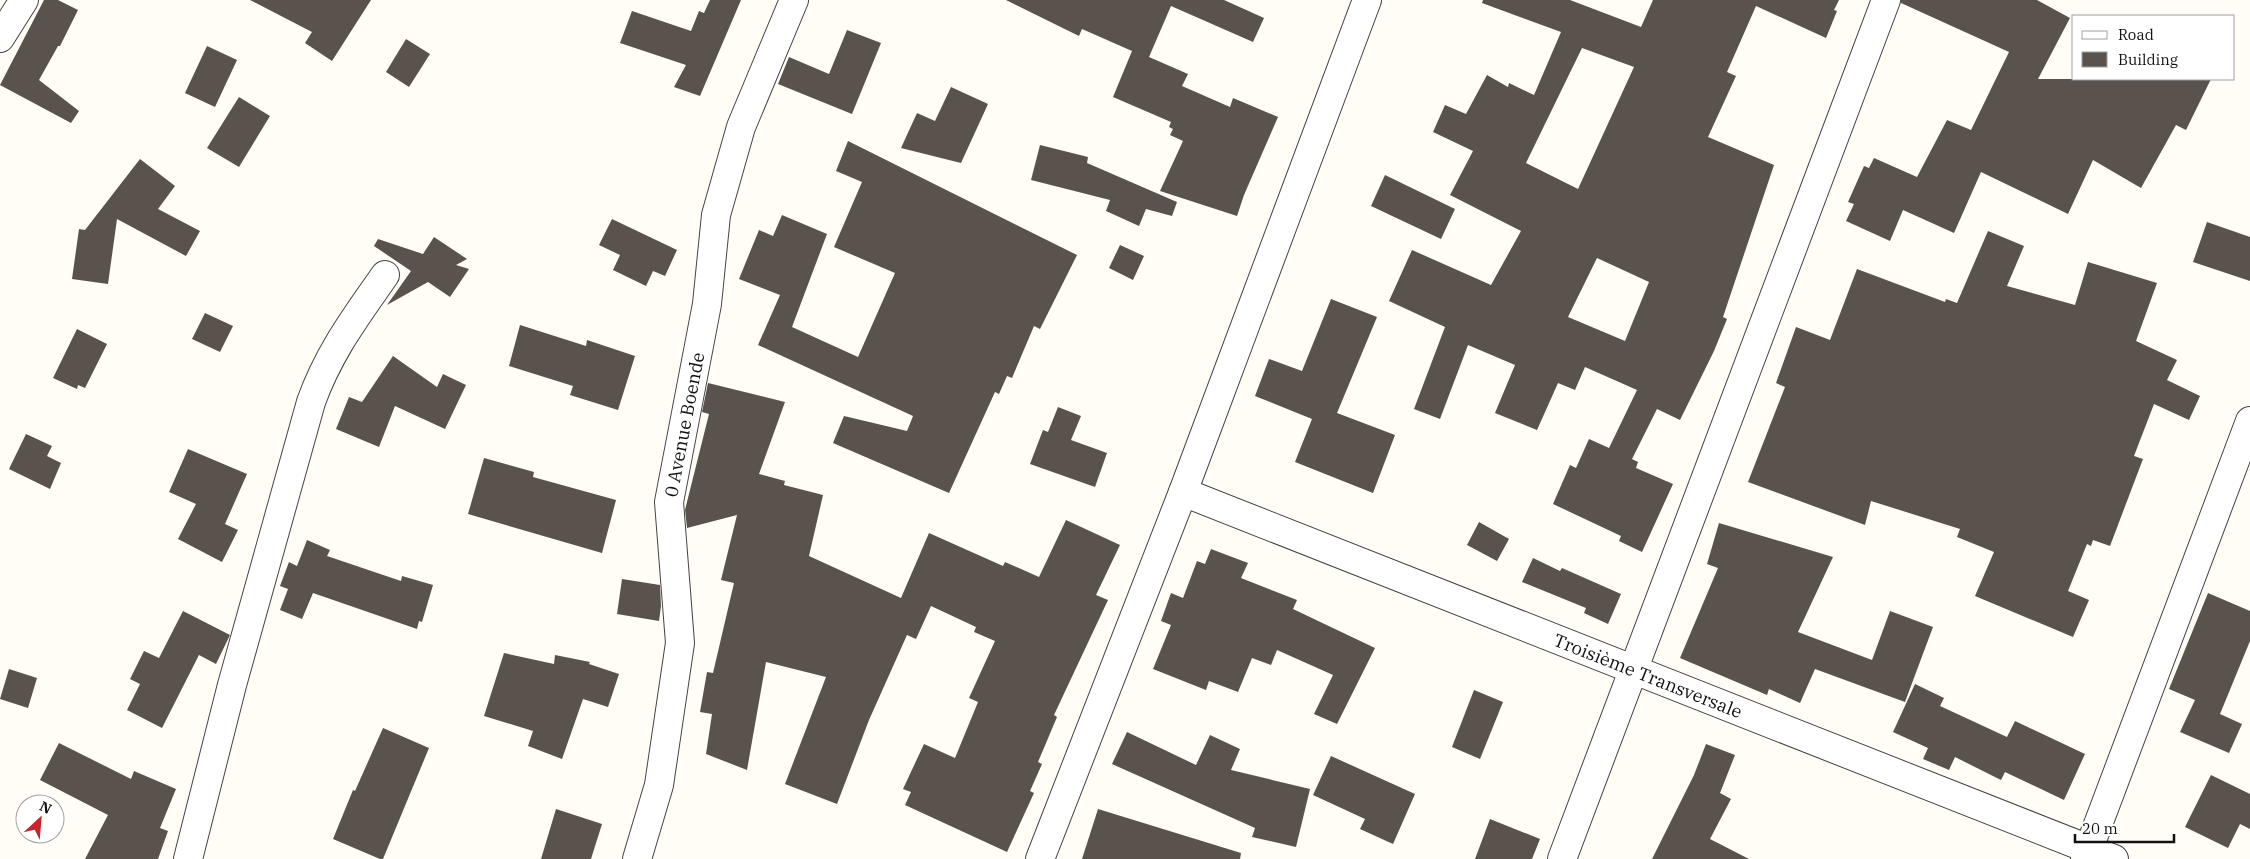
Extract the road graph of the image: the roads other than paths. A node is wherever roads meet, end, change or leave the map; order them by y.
1 (24, 0) edge
2 (794, 0) edge
3 (1367, 0) edge
4 (1886, 0) edge
5 (0, 38) edge
6 (386, 275) dead end
7 (2250, 421) edge
8 (1183, 492) junction
9 (1634, 669) junction
10 (2087, 854) edge
11 (188, 859) edge
12 (638, 859) edge
13 (1040, 859) edge
14 (1562, 859) edge
15 (2114, 859) edge

1 - 5 street
2 - 12 street, 0 Avenue Boende
3 - 8 street
4 - 9 street
6 - 11 street
7 - 10 street
8 - 9 street, Troisième Transversale
8 - 13 street
9 - 10 street, Troisième Transversale
9 - 14 street
10 - 15 street, Troisième Transversale

